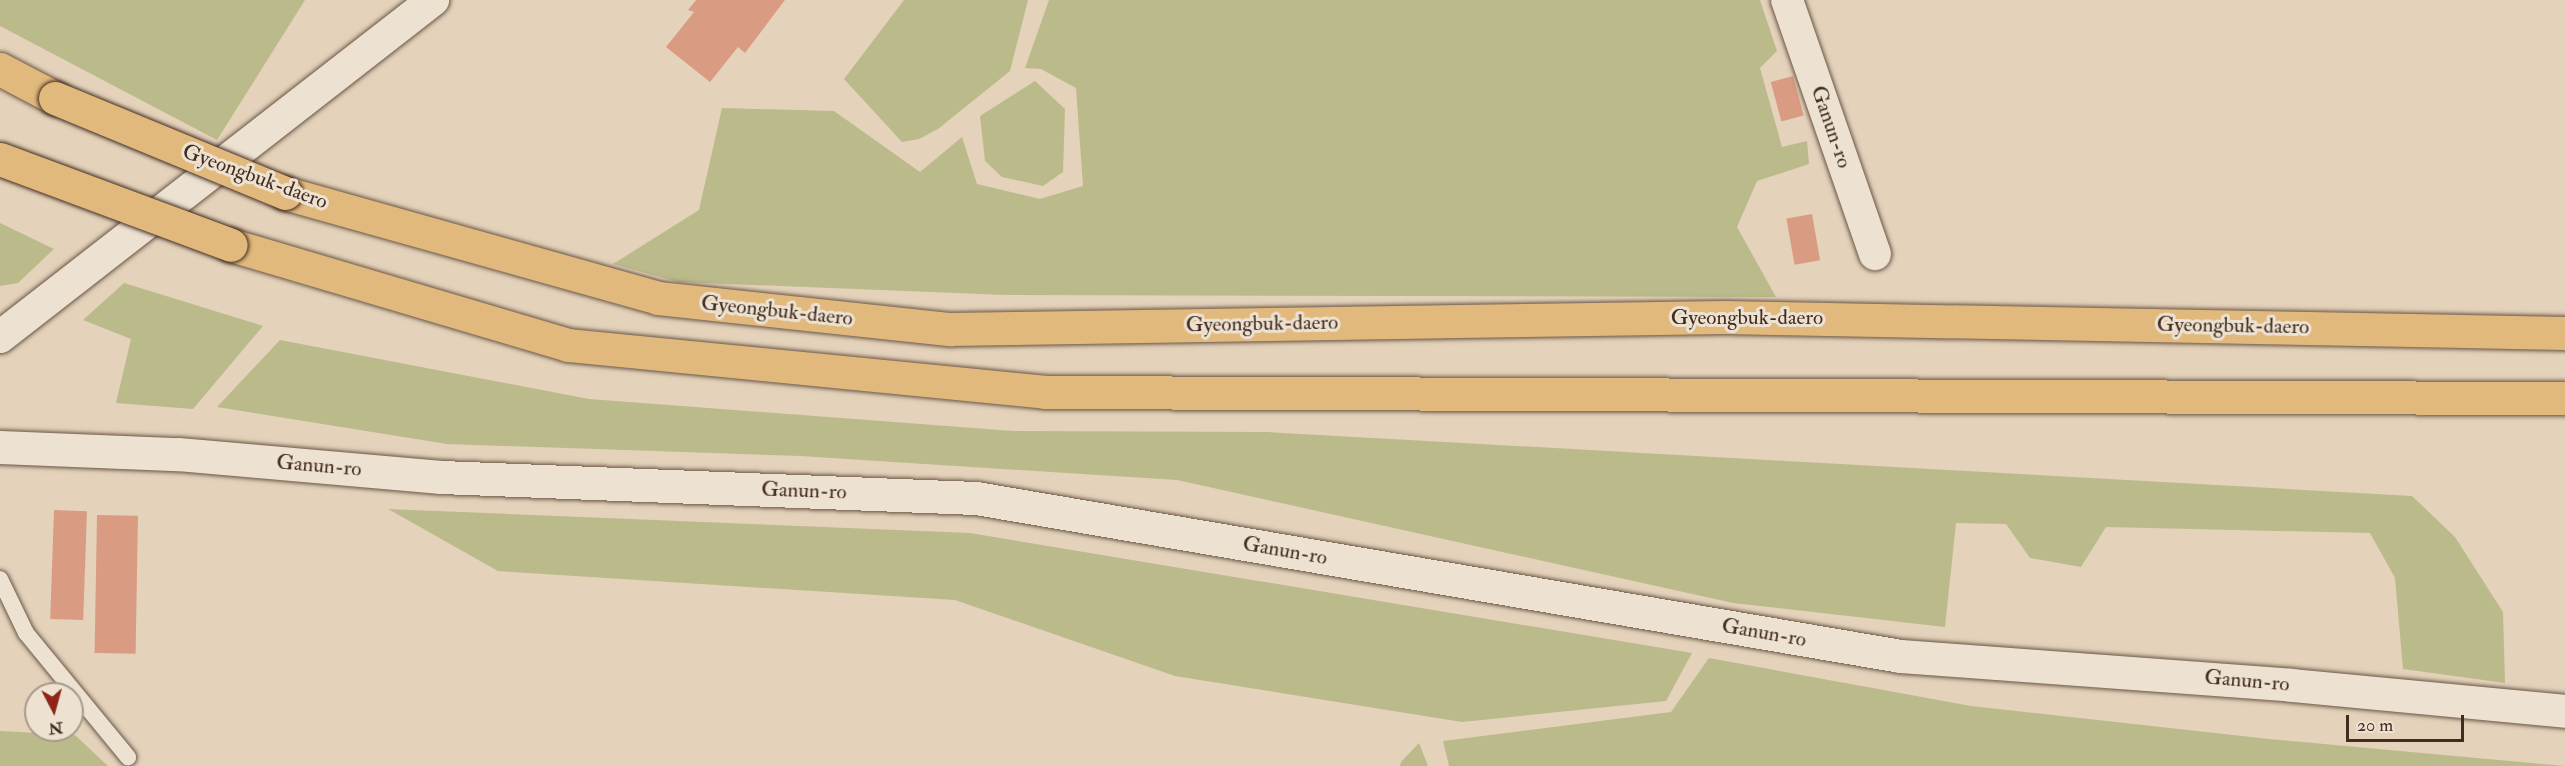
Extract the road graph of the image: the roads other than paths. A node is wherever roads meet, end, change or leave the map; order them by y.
1 (433, 0) edge
2 (1787, 0) edge
3 (0, 69) edge
4 (0, 159) edge
5 (1875, 254) dead end
6 (2565, 333) edge
7 (0, 337) edge
8 (2565, 398) edge
9 (0, 447) edge
10 (0, 579) edge
11 (2565, 711) edge
12 (128, 757) dead end

1 - 7 street
2 - 5 street, Ganun-ro
3 - 6 highway, Gyeongbuk-daero, bridge
4 - 8 highway, bridge
9 - 11 street, Ganun-ro
10 - 12 lane

